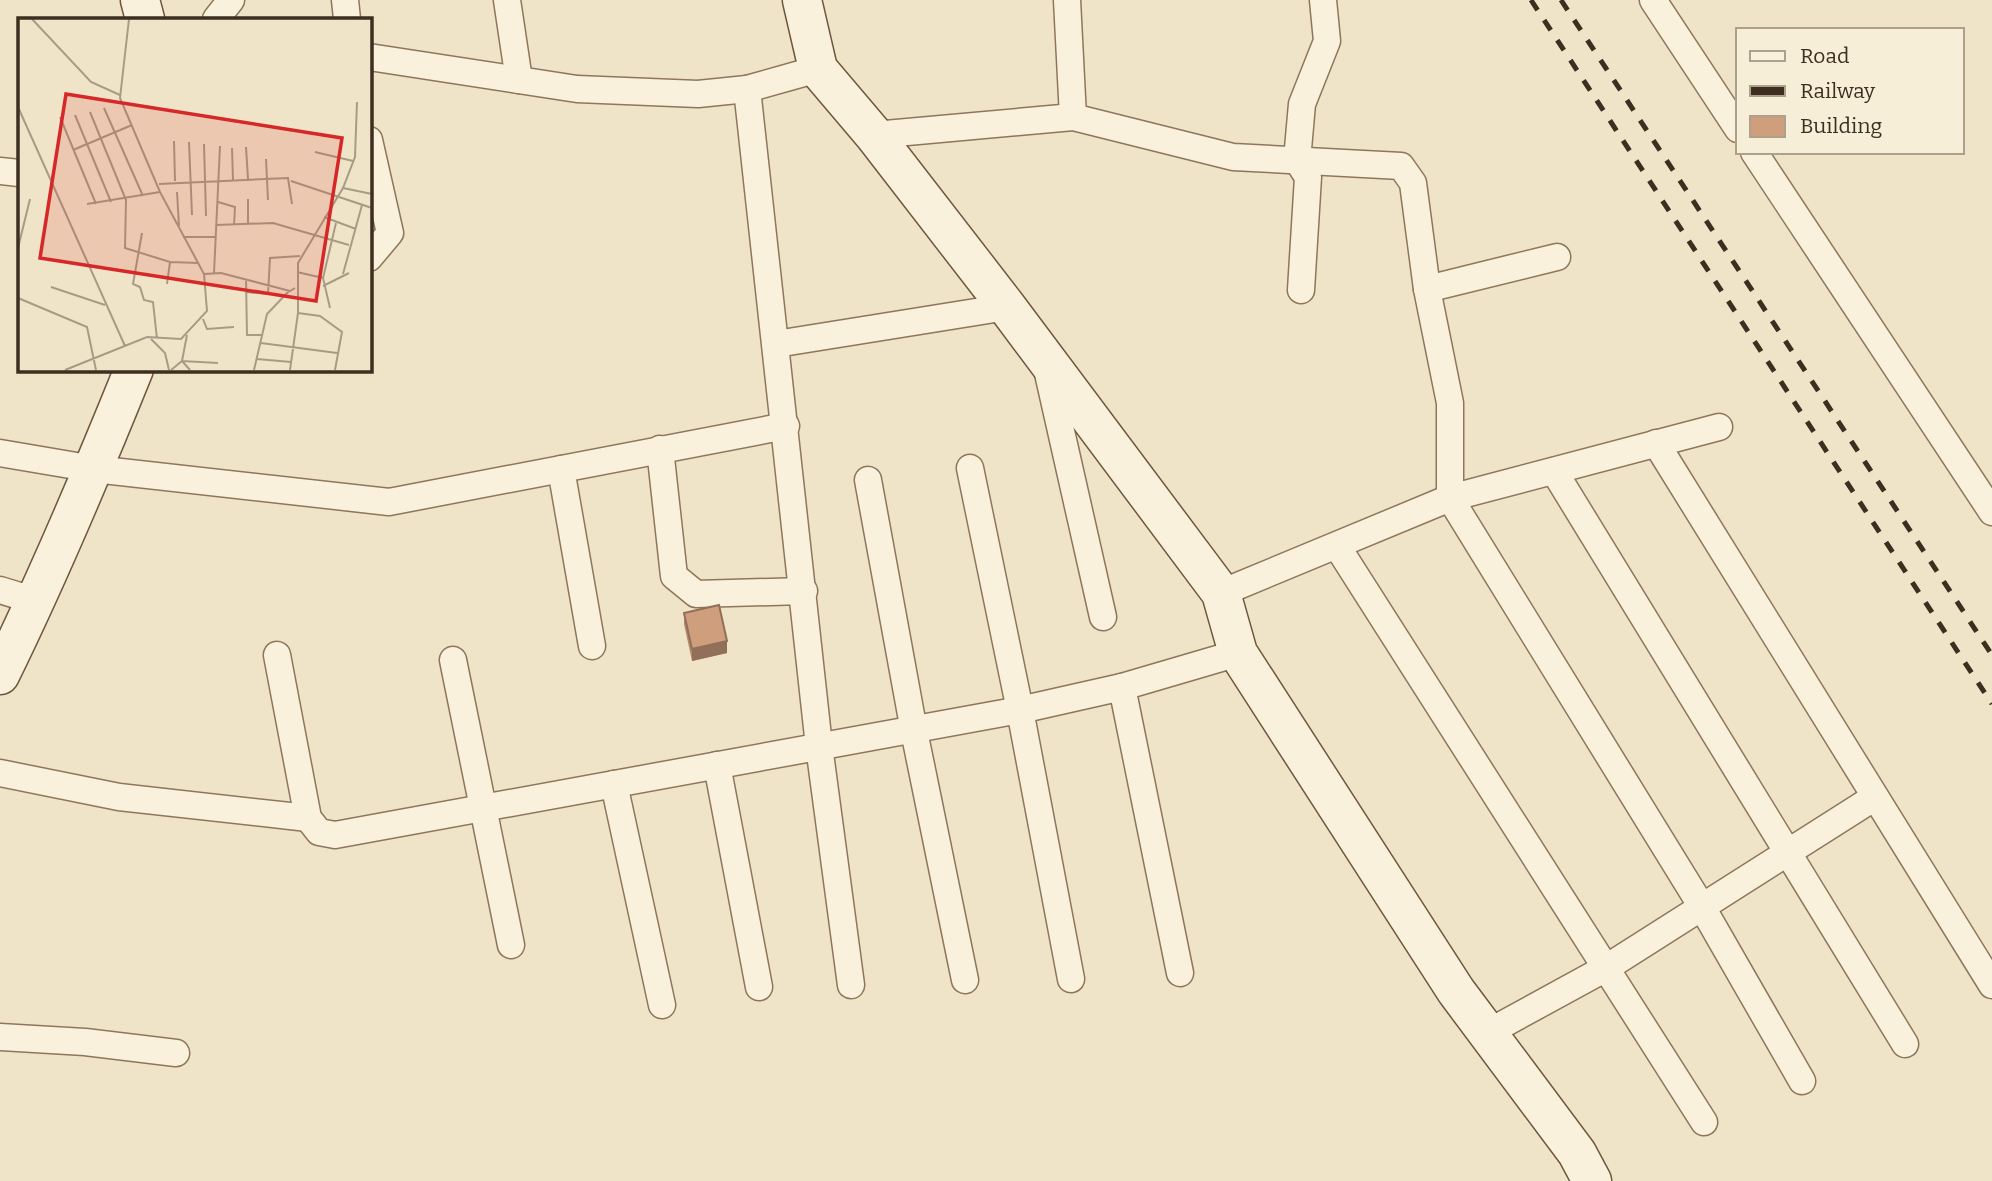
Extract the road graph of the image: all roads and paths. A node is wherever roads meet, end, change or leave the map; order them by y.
1 (140, 0) edge
2 (231, 0) edge
3 (345, 0) edge
4 (507, 0) edge
5 (802, 0) edge
6 (1067, 0) edge
7 (1323, 0) edge
8 (1653, 0) edge
9 (145, 18) edge
10 (217, 18) edge
11 (347, 18) edge
12 (371, 57) edge
13 (818, 69) junction
14 (519, 80) junction
15 (747, 89) junction
16 (1073, 117) junction
17 (1736, 126) edge
18 (874, 135) junction
19 (371, 149) edge
20 (1755, 154) edge
21 (1297, 160) junction
22 (0, 172) edge
23 (18, 173) edge
24 (371, 256) edge
25 (1556, 257) dead end
26 (1427, 289) junction
27 (1301, 290) dead end
28 (1007, 307) junction
29 (776, 344) junction
30 (1044, 356) junction
31 (133, 371) edge
32 (786, 426) junction
33 (1719, 427) dead end
34 (1656, 443) junction
35 (660, 449) junction
36 (0, 453) edge
37 (970, 468) dead end
38 (561, 469) junction
39 (94, 470) junction
40 (1554, 471) junction
41 (868, 480) dead end
42 (1450, 498) junction
43 (1992, 512) edge
44 (1337, 546) junction
45 (0, 590) edge
46 (803, 591) junction
47 (1221, 593) junction
48 (36, 601) junction
49 (1103, 617) dead end
50 (593, 646) dead end
51 (1238, 653) junction
52 (277, 655) dead end
53 (453, 660) dead end
54 (0, 675) edge
55 (1122, 687) junction
56 (1020, 710) junction
57 (914, 731) junction
58 (820, 746) junction
59 (718, 765) junction
60 (0, 773) edge
61 (614, 784) junction
62 (1875, 797) junction
63 (481, 808) junction
64 (307, 818) junction
65 (1788, 852) junction
66 (1702, 907) junction
67 (511, 945) dead end
68 (1606, 968) junction
69 (1180, 973) dead end
70 (1071, 979) dead end
71 (965, 980) dead end
72 (851, 985) dead end
73 (1992, 985) edge
74 (759, 987) dead end
75 (662, 1005) dead end
76 (1487, 1033) junction
77 (0, 1037) edge
78 (1905, 1044) dead end
79 (176, 1053) dead end
80 (1802, 1081) dead end
81 (1704, 1122) dead end
82 (1592, 1181) edge

1 - 9 street
2 - 10 street
3 - 11 street
4 - 14 street
5 - 13 street
6 - 16 street
7 - 21 street
8 - 17 street
12 - 14 street
13 - 15 street
13 - 18 street
14 - 15 street
15 - 29 street
16 - 18 street
16 - 21 street
18 - 28 street
19 - 24 street
20 - 43 street
21 - 26 street
21 - 27 street
22 - 23 street
25 - 26 street
26 - 42 street
28 - 29 street
28 - 30 street
29 - 32 street
30 - 47 street
30 - 49 street
31 - 39 street
32 - 35 street
32 - 46 street
33 - 34 street
34 - 40 street
34 - 62 street
35 - 38 street
35 - 46 street
36 - 39 street
37 - 56 street
38 - 39 street
38 - 50 street
39 - 48 street
40 - 42 street
40 - 65 street
41 - 57 street
42 - 44 street
42 - 66 street
44 - 47 street
44 - 68 street
45 - 48 street
46 - 58 street
47 - 51 street
48 - 54 street
51 - 55 street
51 - 76 street
52 - 64 street
53 - 63 street
55 - 56 street
55 - 69 street
56 - 57 street
56 - 70 street
57 - 58 street
57 - 71 street
58 - 59 street
58 - 72 street
59 - 61 street
59 - 74 street
60 - 64 street
61 - 63 street
61 - 75 street
62 - 65 street
62 - 73 street
63 - 64 street
63 - 67 street
65 - 66 street
65 - 78 street
66 - 68 street
66 - 80 street
68 - 76 street
68 - 81 street
76 - 82 street
77 - 79 street

